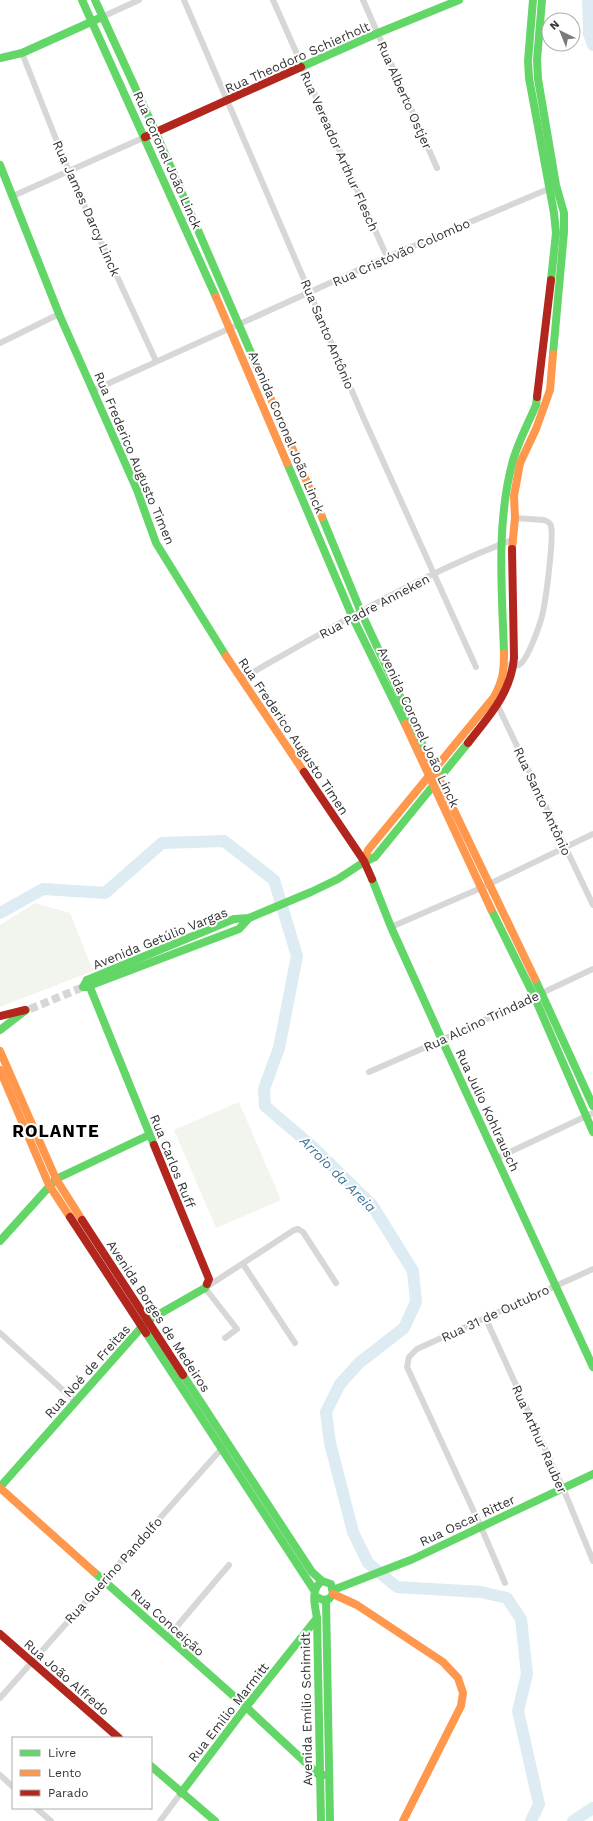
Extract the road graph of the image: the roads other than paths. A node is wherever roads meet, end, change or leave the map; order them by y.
1 (82, 0) edge
2 (95, 0) edge
3 (139, 0) edge
4 (184, 0) edge
5 (273, 0) edge
6 (363, 0) edge
7 (459, 0) edge
8 (533, 0) edge
9 (542, 0) edge
10 (448, 3) edge
11 (102, 17) junction
12 (92, 21) junction
13 (378, 33) junction
14 (22, 53) junction
15 (0, 58) edge
16 (303, 67) junction
17 (130, 78) junction
18 (119, 81) junction
19 (228, 101) junction
20 (156, 133) junction
21 (145, 137) junction
22 (0, 165) edge
23 (437, 168) dead end
24 (69, 172) junction
25 (553, 187) junction
26 (13, 196) junction
27 (387, 257) junction
28 (310, 293) junction
29 (559, 295) junction
30 (550, 296) junction
31 (59, 314) junction
32 (234, 327) junction
33 (0, 343) edge
34 (156, 361) junction
35 (94, 390) junction
36 (515, 518) junction
37 (512, 540) junction
38 (501, 544) junction
39 (435, 574) junction
40 (361, 612) junction
41 (352, 616) junction
42 (504, 664) junction
43 (513, 666) junction
44 (476, 667) dead end
45 (241, 679) junction
46 (494, 697) junction
47 (498, 705) junction
48 (404, 712) junction
49 (468, 735) junction
50 (436, 768) junction
51 (430, 776) junction
52 (436, 781) junction
53 (401, 818) junction
54 (593, 834) edge
55 (565, 848) junction
56 (364, 861) junction
57 (485, 885) junction
58 (593, 905) edge
59 (249, 918) junction
60 (391, 927) junction
61 (177, 943) junction
62 (179, 952) junction
63 (593, 969) edge
64 (85, 986) junction
65 (538, 994) junction
66 (0, 1016) edge
67 (0, 1030) edge
68 (442, 1040) junction
69 (0, 1051) edge
70 (0, 1070) edge
71 (369, 1072) dead end
72 (593, 1106) edge
73 (589, 1115) edge
74 (593, 1132) edge
75 (149, 1135) junction
76 (497, 1158) junction
77 (56, 1179) junction
78 (49, 1185) junction
79 (0, 1240) edge
80 (243, 1264) junction
81 (593, 1269) edge
82 (336, 1283) dead end
83 (556, 1284) junction
84 (205, 1288) junction
85 (484, 1317) junction
86 (144, 1324) junction
87 (0, 1333) edge
88 (224, 1338) dead end
89 (295, 1343) dead end
90 (165, 1356) junction
91 (593, 1367) edge
92 (75, 1401) junction
93 (227, 1443) junction
94 (221, 1449) junction
95 (593, 1474) edge
96 (0, 1488) edge
97 (563, 1488) junction
98 (481, 1526) junction
99 (593, 1561) edge
100 (229, 1565) dead end
101 (104, 1581) junction
102 (322, 1581) junction
103 (505, 1583) dead end
104 (332, 1589) junction
105 (315, 1593) junction
106 (326, 1600) junction
107 (317, 1618) junction
108 (0, 1634) edge
109 (167, 1638) junction
110 (32, 1662) junction
111 (318, 1672) junction
112 (327, 1672) junction
113 (0, 1698) edge
114 (246, 1706) junction
115 (118, 1737) edge
116 (152, 1767) edge
117 (0, 1775) edge
118 (319, 1775) junction
119 (329, 1775) junction
120 (12, 1786) edge
121 (181, 1793) junction
122 (37, 1809) edge
123 (51, 1821) edge
124 (160, 1821) edge
125 (215, 1821) edge
126 (321, 1821) edge
127 (330, 1821) edge
128 (403, 1821) edge

1 - 12 main road, Rua Coronel João Linck
2 - 11 main road, Rua Coronel João Linck
3 - 11 street
4 - 19 street, Rua Santo Antônio
5 - 16 street, Rua Vereador Arthur Flesch
6 - 13 street, Rua Alberto Ostjer
7 - 10 main road, Rua Theodoro Schierholt
8 - 25 main road
9 - 25 main road
10 - 13 main road, Rua Theodoro Schierholt
11 - 12 main road
11 - 17 main road, Rua Coronel João Linck
12 - 14 main road
12 - 18 main road, Rua Coronel João Linck
13 - 16 main road, Rua Theodoro Schierholt
13 - 23 street, Rua Alberto Ostjer
14 - 15 main road
14 - 24 street, Rua James Darcy Linck
16 - 19 main road, Rua Theodoro Schierholt
16 - 27 street, Rua Vereador Arthur Flesch
17 - 18 main road
17 - 20 main road, Rua Coronel João Linck
18 - 21 main road, Rua Coronel João Linck
19 - 20 main road, Rua Theodoro Schierholt
19 - 28 street, Rua Santo Antônio
20 - 21 main road, Rua Theodoro Schierholt
20 - 32 main road, Rua Coronel João Linck
21 - 24 street
21 - 32 main road, Rua Coronel João Linck
22 - 26 main road, Rua Frederico Augusto Timen
24 - 26 street
24 - 34 street, Rua James Darcy Linck
25 - 27 street, Rua Cristóvão Colombo
25 - 29 main road, Avenida Getúlio Vargas
25 - 30 main road, Avenida Getúlio Vargas
26 - 31 main road, Rua Frederico Augusto Timen
27 - 28 street, Rua Cristóvão Colombo
28 - 32 street, Rua Cristóvão Colombo
28 - 39 street, Rua Santo Antônio
29 - 30 main road
29 - 36 main road, Avenida Getúlio Vargas
30 - 38 main road, Avenida Getúlio Vargas
31 - 33 street
31 - 35 main road, Rua Frederico Augusto Timen
32 - 34 street, Rua Cristóvão Colombo
32 - 40 main road, Avenida Coronel João Linck
32 - 41 main road, Avenida Coronel João Linck
34 - 35 street, Rua Cristóvão Colombo
35 - 45 main road, Rua Frederico Augusto Timen
36 - 37 main road, Avenida Getúlio Vargas
36 - 43 street
37 - 38 street, Rua Padre Anneken
37 - 43 main road, Avenida Getúlio Vargas
38 - 39 street, Rua Padre Anneken
38 - 42 main road, Avenida Getúlio Vargas
39 - 40 street, Rua Padre Anneken
39 - 44 street, Rua Santo Antônio
40 - 41 street, Rua Padre Anneken
40 - 48 main road, Avenida Coronel João Linck
41 - 45 street, Rua Padre Anneken
41 - 48 main road, Avenida Coronel João Linck
42 - 43 street
42 - 46 main road, Avenida Getúlio Vargas
43 - 47 main road, Avenida Getúlio Vargas
45 - 56 main road, Rua Frederico Augusto Timen
46 - 47 street, Rua Santo Antônio
46 - 49 main road, Avenida Getúlio Vargas
47 - 49 main road, Avenida Getúlio Vargas
47 - 55 street, Rua Santo Antônio
48 - 50 main road, Avenida Coronel João Linck
48 - 51 main road, Avenida Coronel João Linck
49 - 50 main road, Avenida Getúlio Vargas
49 - 52 main road, Avenida Getúlio Vargas
50 - 51 main road, Avenida Getúlio Vargas
50 - 52 main road, Avenida Coronel João Linck
51 - 52 main road, Avenida Coronel João Linck
51 - 53 main road, Avenida Getúlio Vargas
52 - 53 main road, Avenida Getúlio Vargas
52 - 57 main road, Avenida Coronel João Linck
53 - 56 main road, Avenida Getúlio Vargas
54 - 55 street
55 - 57 street
55 - 58 street, Rua Santo Antônio
56 - 59 main road, Avenida Getúlio Vargas
56 - 60 main road, Rua Julio Kohlrausch
57 - 60 street
57 - 65 main road, Avenida Coronel João Linck
59 - 61 main road, Avenida Getúlio Vargas
59 - 62 main road, Avenida Getúlio Vargas
60 - 68 main road, Rua Julio Kohlrausch
61 - 62 main road
61 - 64 main road, Avenida Getúlio Vargas
62 - 64 main road, Avenida Getúlio Vargas
63 - 65 street, Rua Alcino Trindade
64 - 75 main road, Rua Carlos Ruff
65 - 68 street, Rua Alcino Trindade
65 - 72 main road, Avenida Coronel João Linck
65 - 73 main road, Avenida Coronel João Linck
66 - 67 main road
68 - 71 street, Rua Alcino Trindade
68 - 76 main road, Rua Julio Kohlrausch
69 - 77 main road, Avenida Borges de Medeiros
70 - 78 main road, Avenida Borges de Medeiros
73 - 74 main road, Avenida Coronel João Linck
73 - 76 street
75 - 77 main road
75 - 84 main road, Rua Carlos Ruff
76 - 83 main road, Rua Julio Kohlrausch
77 - 78 main road
77 - 86 main road, Avenida Borges de Medeiros
78 - 79 main road
78 - 86 main road, Avenida Borges de Medeiros
80 - 82 street
80 - 84 street
80 - 89 street
81 - 83 street, Rua 31 de Outubro
83 - 85 street, Rua 31 de Outubro
83 - 91 main road, Rua Julio Kohlrausch
84 - 86 main road, Rua Noé de Freitas
84 - 88 street
85 - 97 street, Rua Arthur Rauber
85 - 98 street, Rua 31 de Outubro
86 - 90 main road, Avenida Borges de Medeiros
86 - 92 main road, Rua Noé de Freitas
87 - 92 street
90 - 93 main road, Avenida Borges de Medeiros
90 - 94 main road, Avenida Borges de Medeiros
92 - 96 main road, Rua Noé de Freitas
93 - 94 street, Rua Guerino Pandolfo
93 - 102 main road, Avenida Borges de Medeiros
94 - 101 street, Rua Guerino Pandolfo
94 - 105 main road, Avenida Borges de Medeiros
95 - 97 main road, Rua Oscar Ritter
96 - 101 main road, Rua Conceição
97 - 98 main road, Rua Oscar Ritter
97 - 99 street, Rua Arthur Rauber
98 - 103 street
98 - 104 main road, Rua Oscar Ritter
100 - 109 street
101 - 109 main road, Rua Conceição
101 - 110 street, Rua Guerino Pandolfo
102 - 104 main road
102 - 105 main road
104 - 106 main road
104 - 128 main road
105 - 106 main road
105 - 107 main road, Avenida Emílio Schimidt
106 - 112 main road, Avenida Emílio Schimidt
107 - 111 main road, Avenida Emílio Schimidt
107 - 114 main road, Rua Emilio Marmitt
108 - 110 main road, Rua João Alfredo
109 - 114 main road, Rua Conceição
110 - 113 street, Rua Guerino Pandolfo
110 - 115 main road, Rua João Alfredo
111 - 112 main road
111 - 118 main road, Avenida Emílio Schimidt
112 - 119 main road, Avenida Emílio Schimidt
114 - 118 main road, Rua Conceição
114 - 121 main road, Rua Emilio Marmitt
116 - 121 main road
117 - 120 street
118 - 119 main road
118 - 126 main road, Avenida Emílio Schimidt
119 - 127 main road, Avenida Emílio Schimidt
121 - 124 street, Rua Emilio Marmitt
121 - 125 main road
122 - 123 street

